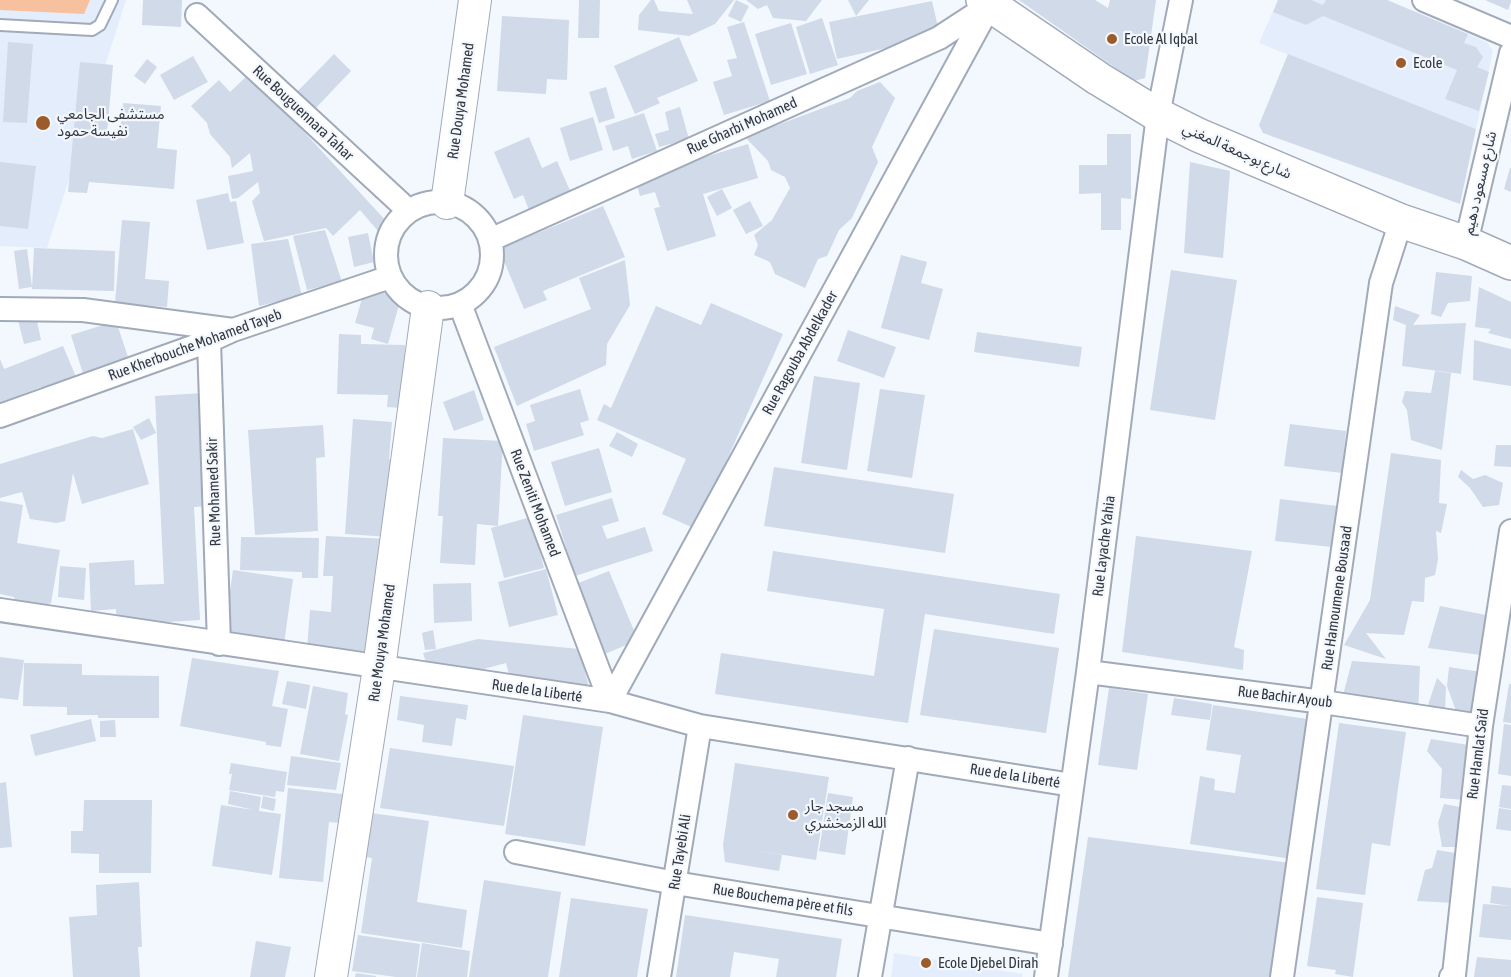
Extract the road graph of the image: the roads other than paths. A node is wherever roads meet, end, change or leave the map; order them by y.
1 (112, 0) edge
2 (475, 0) edge
3 (1181, 0) edge
4 (1424, 0) edge
5 (986, 2) edge
6 (197, 15) dead end
7 (0, 25) edge
8 (1511, 36) edge
9 (1511, 53) edge
10 (1158, 115) junction
11 (447, 203) junction
12 (409, 211) junction
13 (1401, 221) junction
14 (490, 240) junction
15 (1466, 243) junction
16 (1511, 262) edge
17 (390, 277) junction
18 (460, 304) junction
19 (428, 308) junction
20 (0, 309) edge
21 (233, 330) junction
22 (209, 341) junction
23 (0, 416) edge
24 (1511, 531) edge
25 (0, 610) edge
26 (219, 644) junction
27 (379, 668) junction
28 (1088, 672) junction
29 (610, 701) junction
30 (1323, 702) junction
31 (700, 726) junction
32 (1481, 726) junction
33 (908, 758) junction
34 (1072, 785) junction
35 (516, 852) dead end
36 (675, 883) junction
37 (881, 916) junction
38 (1051, 944) junction
39 (331, 977) edge
40 (659, 977) edge
41 (870, 977) edge
42 (1046, 977) edge
43 (1282, 977) edge
44 (1451, 977) edge

1 - 7 lane
2 - 11 street, Rue Douya Mohamed
3 - 10 street, Rue Layache Yahia
4 - 8 street
5 - 10 main road, شارع بوجمعة المغني
5 - 14 street, Rue Gharbi Mohamed
5 - 29 street, Rue Ragouba Abdelkader
6 - 12 street, Rue Bouguennara Tahar
9 - 15 street, شارع مسعود دهيم
10 - 13 main road, شارع بوجمعة المغني
10 - 28 street, Rue Layache Yahia
11 - 12 street
11 - 14 street
12 - 17 street
13 - 15 main road, شارع بوجمعة المغني
13 - 30 street, Rue Hamoumene Bousaad
14 - 18 street
15 - 16 main road, شارع بوجمعة المغني
17 - 19 street
17 - 21 street, Rue Kherbouche Mohamed Tayeb
18 - 19 street
18 - 29 street, Rue Zeniti Mohamed
19 - 27 street, Rue Mouya Mohamed
20 - 21 street
21 - 22 street, Rue Kherbouche Mohamed Tayeb
22 - 23 street, Rue Kherbouche Mohamed Tayeb
22 - 26 street, Rue Mohamed Sakir
24 - 32 street, Rue Hamlat Saïd
25 - 26 street, Rue de la Liberté
26 - 27 street, Rue de la Liberté
27 - 29 street, Rue de la Liberté
27 - 39 street, Rue Mouya Mohamed
28 - 30 street, Rue Bachir Ayoub
28 - 34 street, Rue Layache Yahia
29 - 31 street, Rue de la Liberté
30 - 32 street, Rue Bachir Ayoub
30 - 43 street, Rue Hamoumene Bousaad
31 - 33 street, Rue de la Liberté
31 - 36 street, Rue Tayebi Ali
32 - 44 street, Rue Hamlat Saïd
33 - 34 street, Rue de la Liberté
33 - 37 street
34 - 38 street, Rue Layache Yahia
35 - 36 street, Rue Bouchema père et fils
36 - 37 street, Rue Bouchema père et fils
36 - 40 street, Rue Tayebi Ali
37 - 38 street, Rue Bouchema père et fils
37 - 41 street
38 - 42 street, Rue Layache Yahia

